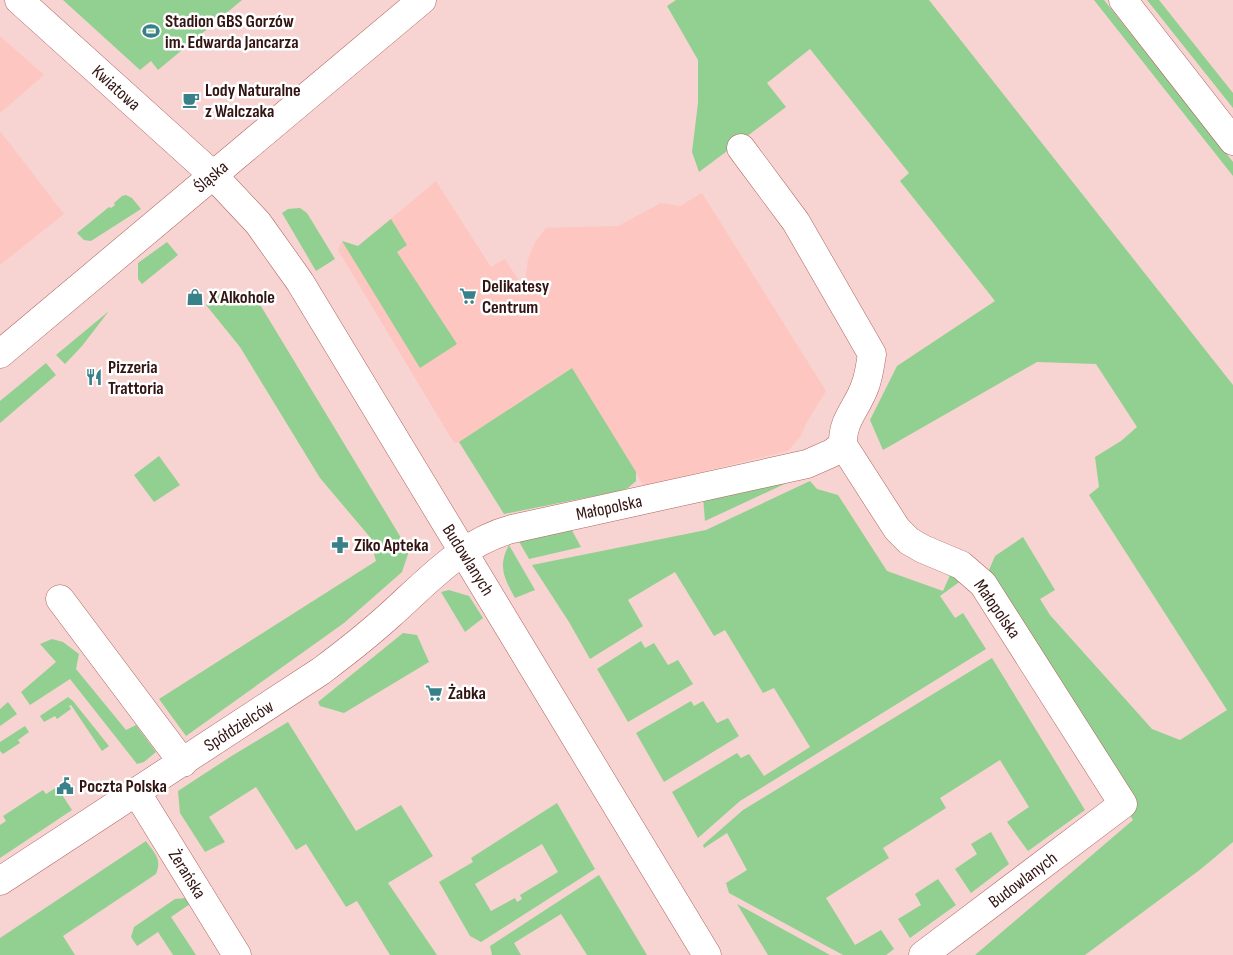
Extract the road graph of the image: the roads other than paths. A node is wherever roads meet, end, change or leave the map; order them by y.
1 (19, 0) edge
2 (422, 0) edge
3 (1123, 0) edge
4 (1233, 140) edge
5 (741, 148) dead end
6 (213, 175) junction
7 (0, 354) edge
8 (843, 445) junction
9 (464, 552) junction
10 (60, 599) dead end
11 (183, 763) junction
12 (136, 793) junction
13 (1122, 804) joint
14 (0, 882) edge
15 (237, 955) edge
16 (707, 955) edge
17 (922, 955) edge

1 - 6 street, Kwiatowa
2 - 6 street, Śląska
3 - 4 street
5 - 8 street
6 - 7 street, Śląska
6 - 9 street, Budowlanych
8 - 9 street, Małopolska
8 - 13 street, Małopolska
9 - 11 street, Spółdzielców
9 - 16 street, Budowlanych
10 - 11 street
11 - 12 street, Spółdzielców
12 - 14 street, Spółdzielców
12 - 15 street, Żerańska
13 - 17 street, Budowlanych

